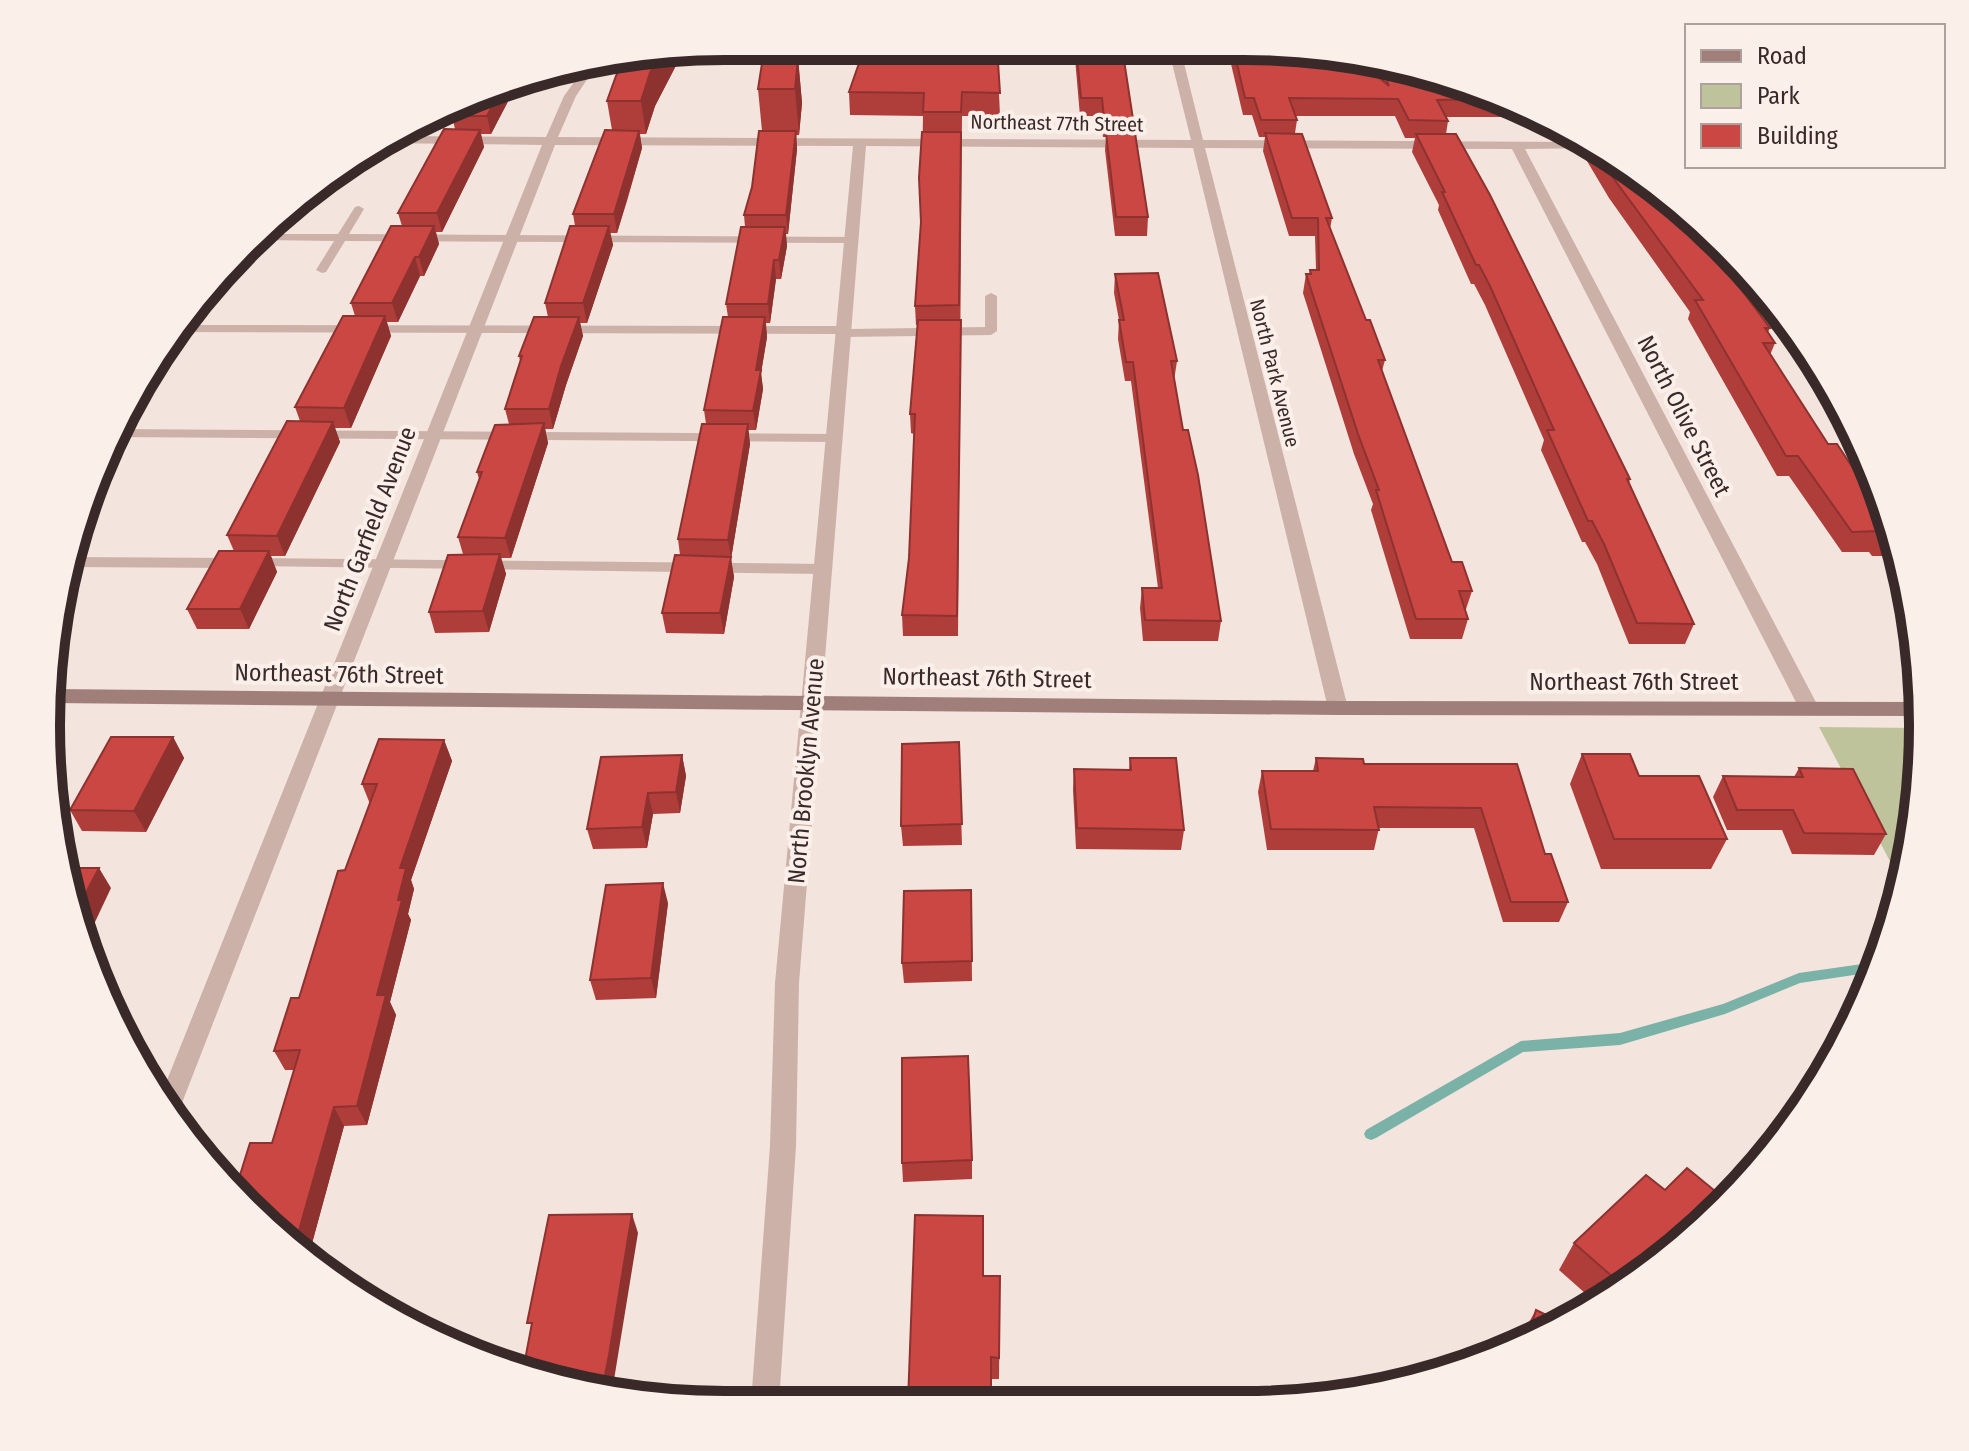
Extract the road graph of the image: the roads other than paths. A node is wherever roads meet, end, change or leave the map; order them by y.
1 (1177, 60) edge
2 (585, 76) edge
3 (410, 140) edge
4 (860, 140) junction
5 (550, 141) junction
6 (1197, 144) junction
7 (1516, 145) junction
8 (1570, 146) edge
9 (359, 209) dead end
10 (274, 237) edge
11 (342, 238) junction
12 (509, 239) junction
13 (852, 240) junction
14 (322, 270) dead end
15 (991, 296) dead end
16 (192, 329) edge
17 (474, 329) junction
18 (844, 332) junction
19 (128, 433) edge
20 (432, 436) junction
21 (835, 438) junction
22 (81, 562) edge
23 (382, 564) junction
24 (824, 569) junction
25 (61, 696) edge
26 (328, 701) junction
27 (812, 702) junction
28 (1338, 708) junction
29 (1809, 708) junction
30 (1909, 709) edge
31 (173, 1096) edge
32 (766, 1391) edge

1 - 6 street, North Park Avenue
2 - 5 street, North Garfield Avenue
3 - 5 street, Northeast 77th Street
4 - 5 street, Northeast 77th Street
4 - 6 street, Northeast 77th Street
4 - 13 street, North Brooklyn Avenue
5 - 12 street, North Garfield Avenue
6 - 7 street, Northeast 77th Street
6 - 28 street, North Park Avenue
7 - 8 street, Northeast 77th Street
7 - 29 street, North Olive Street
9 - 11 lane
10 - 11 lane
11 - 12 lane
11 - 14 lane
12 - 13 lane
12 - 17 street, North Garfield Avenue
13 - 18 street, North Brooklyn Avenue
15 - 18 lane
16 - 17 lane
17 - 18 lane
17 - 20 street, North Garfield Avenue
18 - 21 street, North Brooklyn Avenue
19 - 20 lane
20 - 21 lane
20 - 23 street, North Garfield Avenue
21 - 24 street, North Brooklyn Avenue
22 - 23 lane
23 - 24 lane
23 - 26 street, North Garfield Avenue
24 - 27 street, North Brooklyn Avenue
25 - 26 street, Northeast 76th Street
26 - 27 street, Northeast 76th Street
26 - 31 street, North Garfield Avenue
27 - 28 street, Northeast 76th Street
27 - 32 street, North Brooklyn Avenue
28 - 29 street, Northeast 76th Street
29 - 30 street, Northeast 76th Street

